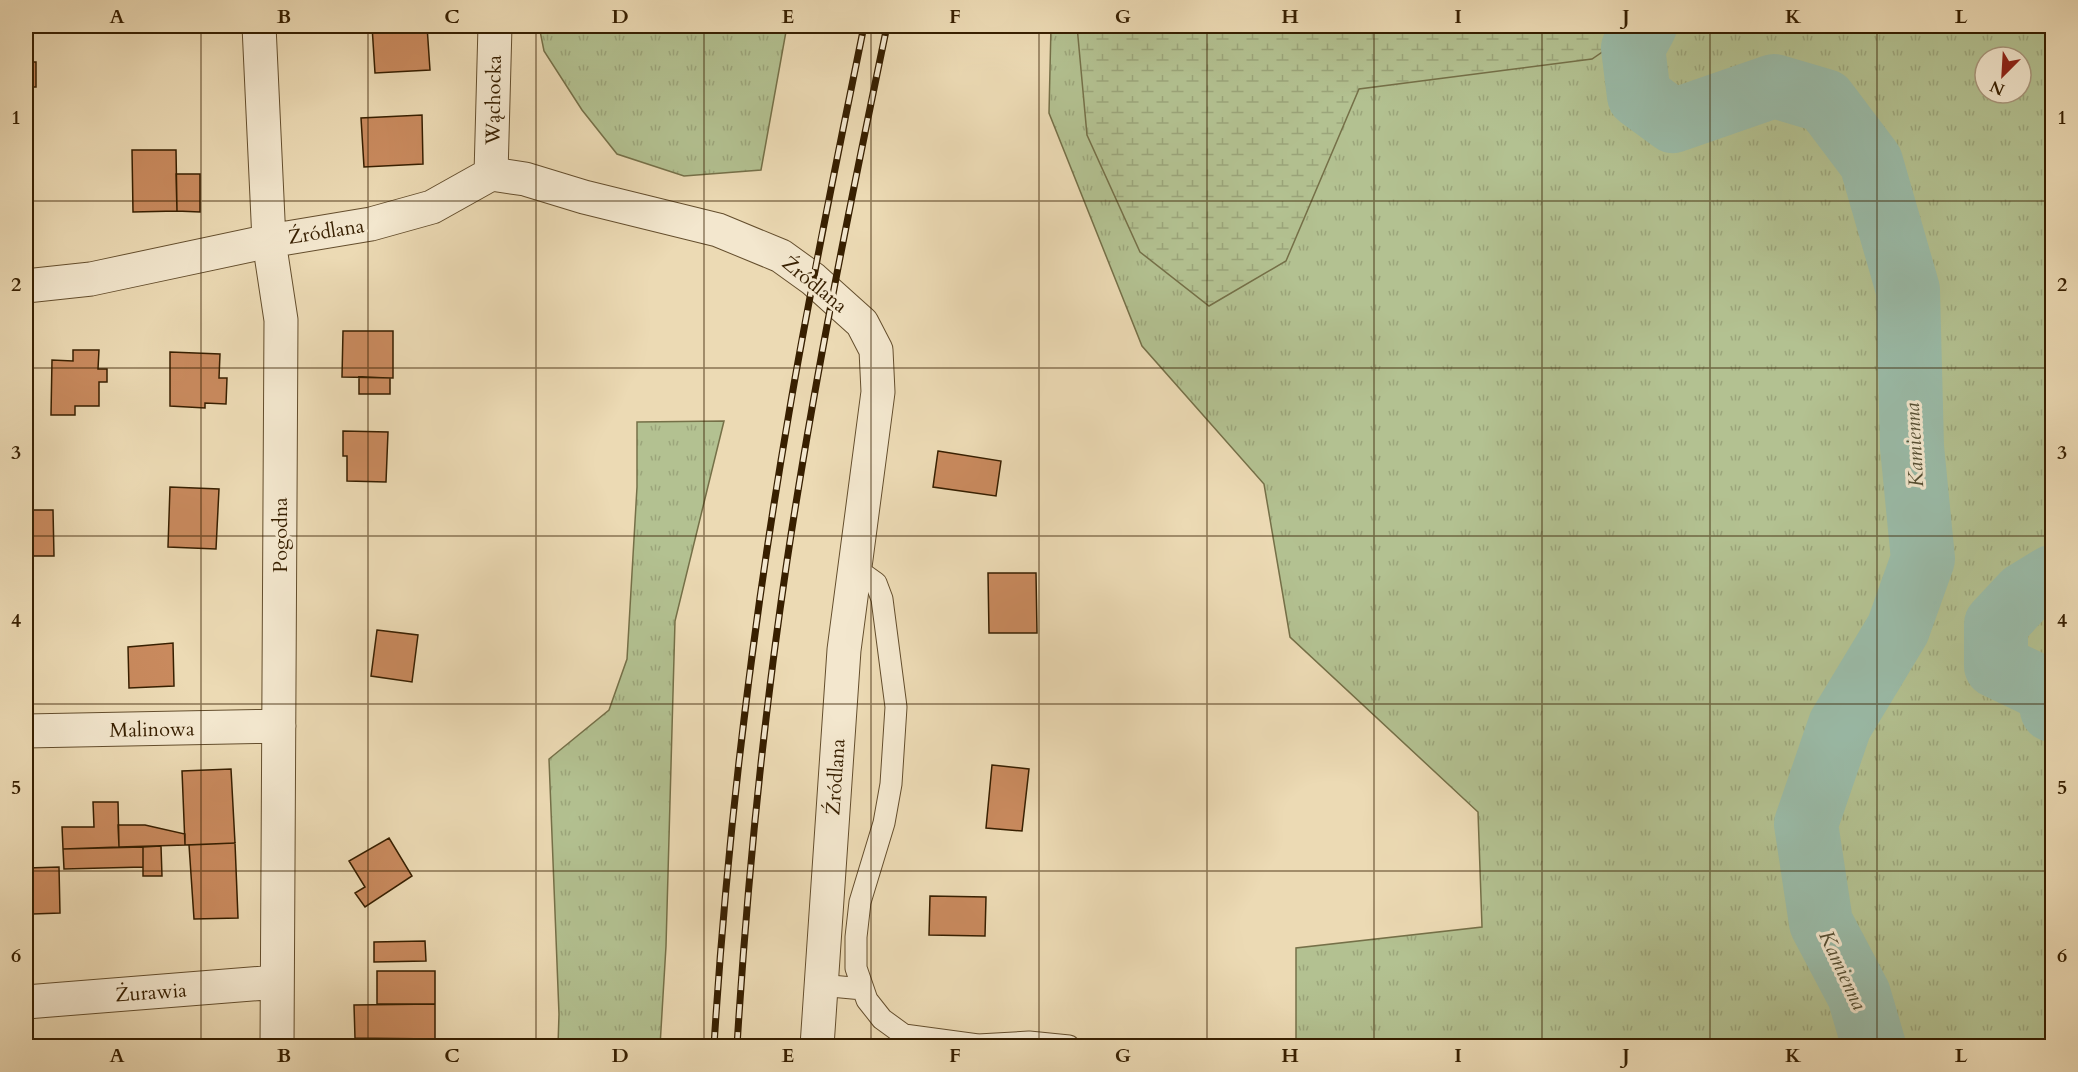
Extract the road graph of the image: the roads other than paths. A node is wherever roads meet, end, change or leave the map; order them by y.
1 (259, 26) edge
2 (495, 26) edge
3 (491, 174) junction
4 (269, 241) junction
5 (26, 286) edge
6 (855, 568) junction
7 (279, 726) junction
8 (26, 731) edge
9 (277, 982) junction
10 (820, 985) junction
11 (863, 989) junction
12 (26, 1002) edge
13 (277, 1047) edge
14 (817, 1047) edge
15 (1069, 1047) edge

1 - 4 street, Pogodna
2 - 3 street, Wąchocka
3 - 4 street, Źródlana
3 - 6 street, Źródlana
4 - 5 street, Źródlana
4 - 7 street, Pogodna
6 - 10 street, Źródlana
6 - 11 lane
7 - 8 street, Malinowa
7 - 9 street, Pogodna
9 - 12 street, Żurawia
9 - 13 street, Pogodna
10 - 11 lane
10 - 14 street, Źródlana
11 - 15 lane

